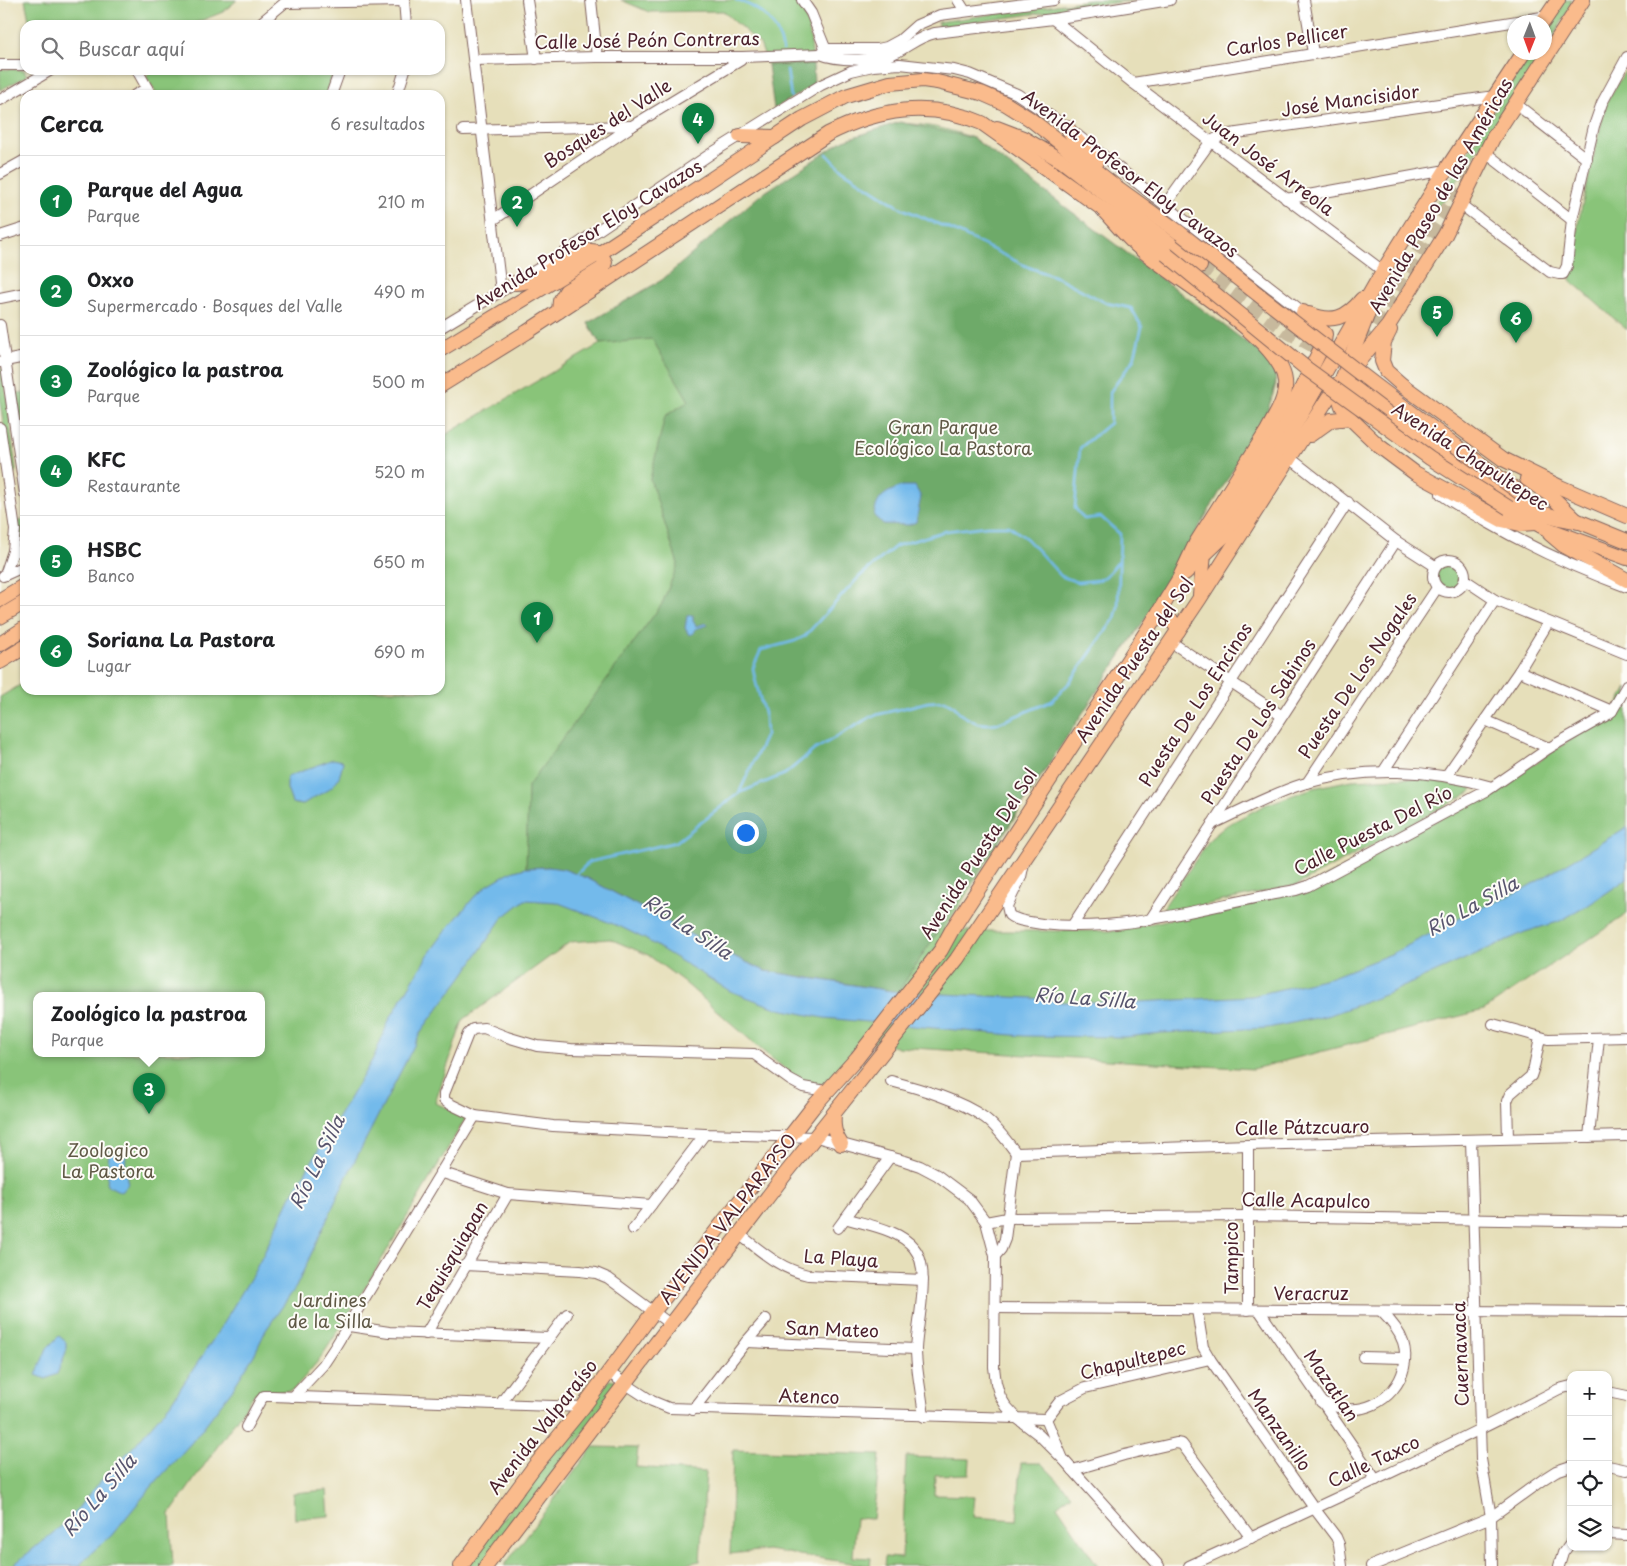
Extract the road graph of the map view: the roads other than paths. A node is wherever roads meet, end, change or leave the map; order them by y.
1 (404, 0) edge
2 (466, 0) edge
3 (527, 0) edge
4 (591, 0) edge
5 (802, 0) edge
6 (958, 0) edge
7 (1054, 0) edge
8 (1170, 0) edge
9 (1304, 0) edge
10 (1558, 0) edge
11 (1584, 0) edge
12 (287, 2) edge
13 (965, 11) junction
14 (1549, 15) edge
15 (931, 18) junction
16 (1053, 19) junction
17 (264, 20) edge
18 (406, 20) edge
19 (1507, 25) edge
20 (935, 33) junction
21 (911, 42) junction
22 (825, 53) junction
23 (1313, 53) junction
24 (1627, 56) edge
25 (597, 57) junction
26 (742, 57) junction
27 (847, 58) junction
28 (536, 59) junction
29 (474, 60) junction
30 (1519, 60) edge
31 (0, 65) edge
32 (20, 65) edge
33 (919, 66) junction
34 (851, 71) junction
35 (42, 75) edge
36 (140, 75) edge
37 (338, 75) edge
38 (404, 75) edge
39 (1133, 83) junction
40 (148, 90) edge
41 (333, 90) edge
42 (399, 90) edge
43 (1495, 96) junction
44 (0, 100) edge
45 (1516, 104) junction
46 (982, 123) junction
47 (632, 126) junction
48 (1067, 127) junction
49 (463, 130) dead end
50 (481, 130) junction
51 (740, 136) junction
52 (775, 137) junction
53 (1211, 141) junction
54 (1486, 153) junction
55 (1587, 159) junction
56 (20, 163) edge
57 (1446, 170) junction
58 (0, 174) edge
59 (1115, 186) junction
60 (1286, 199) junction
61 (1460, 204) junction
62 (1165, 205) junction
63 (1105, 212) junction
64 (493, 220) junction
65 (1572, 220) junction
66 (1410, 229) junction
67 (20, 230) edge
68 (0, 236) edge
69 (600, 253) junction
70 (1200, 266) tunnel mouth
71 (1380, 276) junction
72 (515, 283) junction
73 (502, 292) junction
74 (20, 293) edge
75 (1406, 296) junction
76 (0, 298) edge
77 (559, 311) junction
78 (1304, 312) junction
79 (1361, 319) junction
80 (0, 325) edge
81 (445, 325) edge
82 (1388, 326) junction
83 (445, 347) edge
84 (1337, 354) junction
85 (1274, 357) junction
86 (20, 358) edge
87 (2, 362) edge
88 (1315, 363) junction
89 (445, 383) edge
90 (1334, 383) junction
91 (1311, 396) junction
92 (1350, 418) junction
93 (0, 428) edge
94 (1301, 442) junction
95 (1290, 458) junction
96 (1509, 462) junction
97 (20, 466) edge
98 (1415, 473) junction
99 (20, 477) edge
100 (4, 480) edge
101 (1348, 502) junction
102 (1627, 516) edge
103 (1576, 521) junction
104 (1540, 525) junction
105 (1396, 541) junction
106 (1627, 541) edge
107 (13, 551) junction
108 (20, 552) edge
109 (1204, 554) junction
110 (1627, 558) edge
111 (1436, 566) junction
112 (20, 568) edge
113 (3, 577) edge
114 (1179, 579) junction
115 (1465, 580) junction
116 (1627, 580) edge
117 (1627, 587) edge
118 (20, 588) edge
119 (1437, 588) junction
120 (1200, 598) junction
121 (0, 600) edge
122 (1495, 600) junction
123 (20, 605) edge
124 (0, 617) edge
125 (1154, 620) junction
126 (1548, 623) junction
127 (20, 631) edge
128 (1174, 637) junction
129 (4, 642) edge
130 (20, 650) edge
131 (1627, 654) edge
132 (1131, 656) junction
133 (0, 662) edge
134 (1150, 671) junction
135 (1520, 671) junction
136 (1230, 682) junction
137 (1627, 685) edge
138 (1612, 710) junction
139 (1282, 716) junction
140 (1485, 720) junction
141 (1549, 748) junction
142 (1383, 772) junction
143 (1446, 776) junction
144 (1307, 783) junction
145 (1492, 787) junction
146 (1212, 824) junction
147 (1024, 858) junction
148 (1150, 920) junction
149 (1072, 926) junction
150 (1492, 1024) dead end
151 (1627, 1037) edge
152 (1540, 1038) junction
153 (1599, 1038) junction
154 (891, 1081) dead end
155 (826, 1091) junction
156 (834, 1114) junction
157 (475, 1116) junction
158 (705, 1134) junction
159 (791, 1136) junction
160 (1627, 1136) edge
161 (816, 1137) junction
162 (1589, 1137) junction
163 (1508, 1138) junction
164 (1471, 1140) junction
165 (841, 1144) junction
166 (1248, 1145) junction
167 (1016, 1153) junction
168 (890, 1157) junction
169 (440, 1172) junction
170 (508, 1194) junction
171 (651, 1205) junction
172 (1248, 1216) junction
173 (845, 1218) junction
174 (1007, 1218) junction
175 (1474, 1220) junction
176 (986, 1222) junction
177 (1627, 1222) edge
178 (838, 1228) dead end
179 (633, 1229) dead end
180 (739, 1234) junction
181 (995, 1256) junction
182 (465, 1265) junction
183 (922, 1280) junction
184 (996, 1308) junction
185 (1197, 1310) junction
186 (1254, 1310) junction
187 (654, 1311) junction
188 (1381, 1311) junction
189 (1476, 1312) junction
190 (1627, 1312) edge
191 (567, 1314) dead end
192 (766, 1319) dead end
193 (670, 1324) junction
194 (349, 1326) junction
195 (426, 1334) junction
196 (549, 1338) junction
197 (746, 1342) junction
198 (916, 1349) junction
199 (1363, 1357) dead end
200 (1404, 1358) junction
201 (1210, 1359) junction
202 (609, 1373) junction
203 (625, 1383) junction
204 (1567, 1387) edge
205 (1612, 1393) edge
206 (1627, 1396) edge
207 (293, 1397) junction
208 (1321, 1402) junction
209 (500, 1404) junction
210 (583, 1406) junction
211 (693, 1410) junction
212 (924, 1417) junction
213 (1018, 1419) junction
214 (1046, 1419) junction
215 (246, 1427) dead end
216 (1480, 1430) junction
217 (1063, 1459) junction
218 (1567, 1467) edge
219 (1612, 1467) edge
220 (1073, 1470) junction
221 (1627, 1470) edge
222 (1376, 1480) junction
223 (1314, 1508) junction
224 (1491, 1517) junction
225 (1612, 1534) edge
226 (1627, 1535) edge
227 (1251, 1538) junction
228 (1567, 1548) edge
229 (461, 1566) edge
230 (486, 1566) edge
231 (1159, 1566) edge
232 (1189, 1566) edge
233 (1342, 1566) edge
234 (1371, 1566) edge
235 (1492, 1566) edge
236 (1559, 1566) edge

1 - 12 street
1 - 18 street
2 - 29 street
3 - 28 street
4 - 25 street
5 - 22 street
6 - 13 street
7 - 13 street, Calle José Peón Contreras
8 - 16 street, Calle José Peón Contreras
9 - 23 street
10 - 14 main road
11 - 45 main road, Avenida Paseo de las Américas
12 - 17 street
13 - 15 street, Calle José Peón Contreras
15 - 20 street
15 - 22 street, Calle José Peón Contreras
16 - 20 street, Calle José Peón Contreras
16 - 39 street
19 - 23 street, Carlos Pellicer
20 - 21 street, Calle José Peón Contreras
21 - 27 street, Calle José Peón Contreras
21 - 33 street
22 - 26 street, Calle José Peón Contreras
22 - 27 street, Calle José Peón Contreras
23 - 39 street, Carlos Pellicer
24 - 55 street
25 - 26 street, Calle José Peón Contreras
25 - 28 street, Calle José Peón Contreras
26 - 47 street, Bosques del Valle
27 - 34 street
28 - 29 street, Calle José Peón Contreras
29 - 50 street
30 - 43 main road, Avenida Paseo de las Américas
31 - 32 street
33 - 34 street
33 - 48 street
34 - 51 street
35 - 44 street
36 - 40 street
37 - 41 street
38 - 42 street
39 - 53 street, Juan José Arreola
43 - 53 street, José Mancisidor
43 - 57 main road, Avenida Paseo de las Américas
45 - 54 main road, Avenida Paseo de las Américas
45 - 55 street
46 - 63 main road
46 - 70 main road
46 - 77 main road
47 - 50 street
47 - 64 street, Bosques del Valle
48 - 59 main road
48 - 62 street
49 - 50 street
50 - 64 street
51 - 52 main road
51 - 72 street
52 - 59 main road, Avenida Profesor Eloy Cavazos
52 - 69 main road, Avenida Profesor Eloy Cavazos
53 - 60 street, Juan José Arreola
53 - 62 street
54 - 61 main road, Avenida Paseo de las Américas
54 - 65 street
55 - 65 street
56 - 58 street
57 - 60 street
57 - 66 main road, Avenida Paseo de las Américas
59 - 84 main road, Avenida Profesor Eloy Cavazos, bridge
60 - 71 street, Juan José Arreola
61 - 65 street
61 - 75 main road, Avenida Paseo de las Américas
62 - 78 street
63 - 85 main road
63 - 90 main road, bridge
64 - 73 street
66 - 71 main road, Avenida Paseo de las Américas
66 - 79 main road
67 - 68 street
69 - 72 main road
69 - 77 main road
69 - 83 main road, Avenida Profesor Eloy Cavazos
71 - 78 main road
71 - 79 main road, Avenida Paseo de las Américas
72 - 73 street
73 - 81 street
74 - 76 street
75 - 82 main road, Avenida Paseo de las Américas
75 - 96 main road
77 - 89 main road
78 - 88 main road
79 - 82 main road
79 - 84 main road, Avenida Paseo de las Américas
79 - 90 main road
80 - 87 street
82 - 90 main road, Avenida Paseo de las Américas
84 - 91 main road, Avenida Puesta del Sol
84 - 103 main road, Avenida Chapultepec, bridge
85 - 88 main road
85 - 114 main road
86 - 87 street
87 - 97 street
88 - 109 main road
90 - 91 main road
90 - 92 main road
90 - 94 main road, Avenida Puesta del Sol
90 - 103 main road
90 - 104 main road, Avenida Chapultepec, bridge
91 - 109 main road, Avenida Puesta del Sol
92 - 94 main road
92 - 98 main road
93 - 100 street
94 - 95 main road, Avenida Puesta del Sol
95 - 101 street
95 - 120 main road, Avenida Puesta del Sol
96 - 102 main road
96 - 103 main road
98 - 104 main road
98 - 117 street
99 - 100 street
100 - 107 street
101 - 105 street
101 - 136 street, Puesta De Los Encinos
103 - 106 main road, Avenida Chapultepec
104 - 110 main road, Avenida Chapultepec
104 - 116 main road
105 - 111 street
105 - 139 street, Puesta De Los Sabinos
107 - 108 street
107 - 113 street
109 - 114 main road, Avenida Puesta del Sol
109 - 120 main road
111 - 115 street
111 - 119 street
112 - 113 street
114 - 125 main road, Avenida Puesta Del Sol
115 - 119 street
115 - 122 street
118 - 121 main road
119 - 144 street, Puesta De Los Nogales
120 - 128 main road, Avenida Puesta del Sol
122 - 126 street
122 - 142 street
123 - 124 main road
125 - 128 main road
125 - 132 main road, Avenida Puesta Del Sol
126 - 131 street
126 - 135 street
127 - 129 main road
128 - 134 main road, Avenida Puesta del Sol
128 - 136 street
130 - 133 main road
132 - 134 main road
132 - 155 main road, Avenida Puesta Del Sol
134 - 147 main road, Avenida Puesta del Sol
135 - 138 street
135 - 140 street
136 - 139 street
136 - 149 street, Puesta De Los Encinos
137 - 138 street, Calle Puesta Del Río
138 - 141 street, Calle Puesta Del Río
139 - 146 street, Puesta De Los Sabinos
140 - 141 street
140 - 143 street
141 - 145 street, Calle Puesta Del Río
142 - 143 street
142 - 144 street
143 - 145 street
144 - 146 street
145 - 148 street, Calle Puesta Del Río
146 - 148 street, Puesta De Los Sabinos
147 - 149 street, Calle Puesta Del Río
147 - 156 main road, Avenida Puesta del Sol
148 - 149 street, Calle Puesta Del Río
150 - 152 street
151 - 153 street
152 - 153 street
152 - 163 street
153 - 162 street
154 - 167 street
155 - 157 street
155 - 159 main road, Avenida Puesta Del Sol
156 - 161 main road
156 - 165 main road
157 - 158 street
157 - 169 street
158 - 159 street
158 - 171 street
159 - 161 street
159 - 187 main road, AVENIDA VALPARA?SO
160 - 162 street, Calle Pátzcuaro
161 - 165 street
161 - 180 main road, AVENIDA VALPARA?SO
162 - 163 street, Calle Pátzcuaro
163 - 164 street, Calle Pátzcuaro
164 - 166 street, Calle Pátzcuaro
164 - 175 street, Cuernavaca
165 - 168 street
166 - 167 street, Calle Pátzcuaro
166 - 172 street, Tampico
167 - 174 street
168 - 173 street
168 - 176 street
169 - 170 street
169 - 194 street
170 - 171 street
170 - 182 street, Tequisquiapan
171 - 179 street
172 - 174 street, Calle Acapulco
172 - 175 street, Calle Acapulco
172 - 186 street, Tampico
173 - 178 street
173 - 183 street
174 - 176 street, Calle Acapulco
174 - 181 street
175 - 177 street, Calle Acapulco
175 - 189 street, Cuernavaca
176 - 181 street
180 - 183 street, La Playa
180 - 193 main road, AVENIDA VALPARA?SO
181 - 184 street
182 - 187 street
182 - 195 street, Tequisquiapan
183 - 198 street
184 - 185 street, Veracruz
184 - 213 street
185 - 186 street, Veracruz
185 - 201 street, Manzanillo
186 - 188 street, Veracruz
186 - 208 street, Mazatlan
187 - 193 street
187 - 202 main road, Avenida Valparaíso
188 - 189 street, Veracruz
188 - 200 street
189 - 190 street, Veracruz
189 - 216 street, Cuernavaca
191 - 196 street
192 - 197 street
193 - 203 main road
194 - 195 street
194 - 207 street
195 - 196 street
196 - 209 street
197 - 198 street, San Mateo
197 - 211 street
198 - 212 street
199 - 200 street
200 - 208 street
201 - 214 street, Chapultepec
201 - 223 street, Manzanillo
202 - 203 street, Atenco
202 - 210 main road, Avenida Valparaíso
203 - 211 street, Atenco
203 - 230 main road
204 - 216 street, Calle Taxco
205 - 206 street
207 - 209 street
207 - 215 street
208 - 222 street, Mazatlan
209 - 210 street
210 - 229 main road, Avenida Valparaíso
211 - 212 street, Atenco
212 - 213 street, Atenco
213 - 214 street
213 - 217 street
214 - 217 street
216 - 222 street, Calle Taxco
216 - 224 street, Cuernavaca
217 - 220 street
218 - 224 street
219 - 221 street
220 - 227 street
220 - 231 street
222 - 223 street, Calle Taxco
223 - 227 street, Calle Taxco
223 - 233 street, Manzanillo
224 - 234 street
224 - 235 street, Cuernavaca
225 - 226 street
227 - 232 street, Calle Taxco
228 - 236 street

